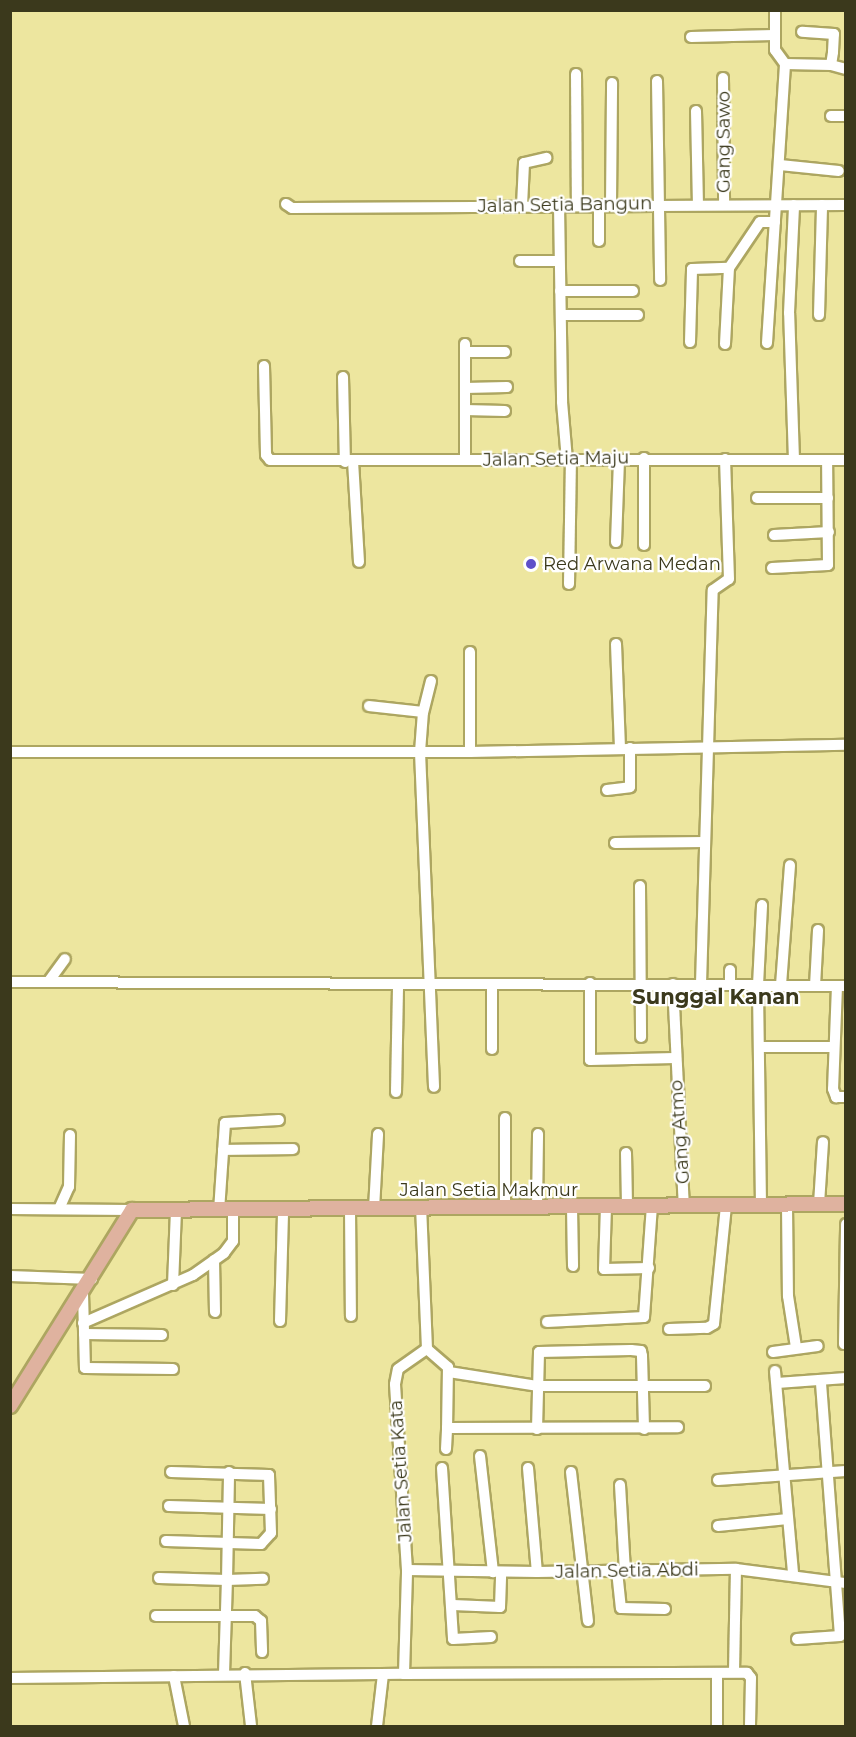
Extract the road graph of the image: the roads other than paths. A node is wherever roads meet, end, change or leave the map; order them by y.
1 (775, 10) edge
2 (802, 32) dead end
3 (774, 35) junction
4 (691, 37) dead end
5 (785, 64) junction
6 (831, 65) junction
7 (846, 69) edge
8 (576, 74) dead end
9 (723, 78) dead end
10 (657, 81) dead end
11 (612, 83) dead end
12 (696, 111) dead end
13 (831, 116) dead end
14 (846, 116) edge
15 (546, 158) dead end
16 (780, 165) junction
17 (839, 171) dead end
18 (286, 204) dead end
19 (658, 204) junction
20 (776, 204) junction
21 (559, 205) junction
22 (577, 205) junction
23 (599, 205) junction
24 (611, 205) junction
25 (698, 205) junction
26 (724, 205) junction
27 (794, 205) junction
28 (822, 205) junction
29 (846, 205) edge
30 (522, 206) junction
31 (775, 222) junction
32 (599, 241) dead end
33 (520, 261) dead end
34 (559, 261) junction
35 (729, 268) junction
36 (660, 280) dead end
37 (560, 291) junction
38 (633, 291) dead end
39 (561, 315) junction
40 (638, 315) dead end
41 (819, 315) dead end
42 (690, 342) dead end
43 (766, 343) dead end
44 (725, 344) dead end
45 (505, 352) dead end
46 (264, 366) dead end
47 (343, 377) dead end
48 (507, 387) dead end
49 (465, 388) junction
50 (465, 410) junction
51 (505, 411) dead end
52 (644, 458) junction
53 (619, 459) junction
54 (725, 459) junction
55 (465, 460) junction
56 (569, 460) junction
57 (794, 460) junction
58 (827, 460) junction
59 (846, 460) edge
60 (349, 461) junction
61 (757, 498) dead end
62 (828, 498) junction
63 (829, 532) junction
64 (774, 534) dead end
65 (616, 542) dead end
66 (644, 545) dead end
67 (359, 562) dead end
68 (772, 568) dead end
69 (569, 584) dead end
70 (616, 645) dead end
71 (470, 652) dead end
72 (431, 681) dead end
73 (369, 706) dead end
74 (423, 711) junction
75 (846, 745) edge
76 (709, 747) junction
77 (625, 748) junction
78 (10, 752) edge
79 (420, 752) junction
80 (470, 752) junction
81 (607, 790) dead end
82 (705, 842) junction
83 (615, 843) dead end
84 (790, 865) dead end
85 (640, 886) dead end
86 (762, 905) dead end
87 (818, 930) dead end
88 (65, 958) dead end
89 (730, 970) dead end
90 (49, 981) junction
91 (10, 982) edge
92 (590, 983) junction
93 (431, 984) junction
94 (492, 984) junction
95 (673, 984) junction
96 (701, 984) junction
97 (398, 985) junction
98 (640, 985) junction
99 (730, 985) junction
100 (758, 985) junction
101 (782, 986) junction
102 (815, 986) junction
103 (842, 987) edge
104 (641, 1037) dead end
105 (760, 1047) junction
106 (834, 1047) junction
107 (492, 1049) dead end
108 (675, 1058) junction
109 (434, 1087) dead end
110 (396, 1092) dead end
111 (846, 1097) edge
112 (505, 1118) dead end
113 (279, 1120) dead end
114 (378, 1134) dead end
115 (538, 1134) dead end
116 (70, 1135) dead end
117 (822, 1142) dead end
118 (293, 1149) dead end
119 (223, 1150) junction
120 (626, 1153) dead end
121 (819, 1204) junction
122 (846, 1204) edge
123 (726, 1205) junction
124 (761, 1205) junction
125 (787, 1205) junction
126 (606, 1206) junction
127 (627, 1206) junction
128 (652, 1206) junction
129 (684, 1206) junction
130 (421, 1208) junction
131 (537, 1208) junction
132 (572, 1208) junction
133 (10, 1209) edge
134 (59, 1209) junction
135 (350, 1209) junction
136 (375, 1209) junction
137 (505, 1209) junction
138 (132, 1210) junction
139 (176, 1210) junction
140 (283, 1210) junction
141 (226, 1211) junction
142 (846, 1224) edge
143 (214, 1260) junction
144 (573, 1266) dead end
145 (649, 1268) junction
146 (10, 1276) edge
147 (92, 1278) junction
148 (173, 1285) junction
149 (83, 1293) junction
150 (215, 1312) dead end
151 (351, 1316) dead end
152 (280, 1321) dead end
153 (547, 1322) dead end
154 (83, 1328) junction
155 (669, 1329) dead end
156 (162, 1335) dead end
157 (844, 1344) edge
158 (818, 1346) dead end
159 (796, 1347) junction
160 (427, 1349) junction
161 (773, 1352) dead end
162 (173, 1369) dead end
163 (448, 1372) junction
164 (846, 1378) edge
165 (821, 1381) junction
166 (537, 1386) junction
167 (705, 1386) dead end
168 (643, 1388) junction
169 (10, 1406) edge
170 (678, 1427) dead end
171 (447, 1428) junction
172 (537, 1429) junction
173 (644, 1429) junction
174 (446, 1449) dead end
175 (480, 1455) dead end
176 (442, 1468) dead end
177 (528, 1468) dead end
178 (846, 1470) edge
179 (171, 1472) dead end
180 (229, 1472) junction
181 (571, 1472) dead end
182 (830, 1472) junction
183 (784, 1475) junction
184 (718, 1480) dead end
185 (620, 1485) dead end
186 (169, 1506) dead end
187 (229, 1508) junction
188 (271, 1509) junction
189 (788, 1519) junction
190 (718, 1526) dead end
191 (166, 1541) dead end
192 (228, 1542) junction
193 (736, 1569) junction
194 (407, 1570) junction
195 (450, 1570) junction
196 (585, 1571) junction
197 (621, 1571) junction
198 (496, 1572) junction
199 (537, 1572) junction
200 (793, 1574) junction
201 (159, 1578) dead end
202 (263, 1579) dead end
203 (227, 1580) junction
204 (842, 1581) edge
205 (453, 1605) junction
206 (665, 1609) dead end
207 (156, 1616) dead end
208 (226, 1616) junction
209 (588, 1621) dead end
210 (491, 1637) dead end
211 (797, 1639) dead end
212 (262, 1652) dead end
213 (734, 1672) junction
214 (717, 1673) junction
215 (224, 1674) junction
216 (245, 1674) junction
217 (383, 1674) junction
218 (404, 1674) junction
219 (174, 1676) junction
220 (10, 1678) edge
221 (184, 1726) edge
222 (251, 1726) edge
223 (377, 1726) edge
224 (717, 1726) edge
225 (750, 1726) edge

1 - 3 street
2 - 6 street
3 - 4 street
3 - 5 street
5 - 6 street
5 - 16 street
6 - 7 street
8 - 22 street
9 - 26 street, Gang Sawo
10 - 19 street
11 - 24 street
12 - 25 street
13 - 14 street
15 - 30 street
16 - 17 street
16 - 20 street
18 - 30 street, Jalan Setia Bangun
19 - 24 street, Jalan Setia Bangun
19 - 25 street, Jalan Setia Bangun
19 - 36 street
20 - 26 street, Jalan Setia Bangun
20 - 27 street, Jalan Setia Bangun
20 - 31 street
21 - 22 street, Jalan Setia Bangun
21 - 30 street, Jalan Setia Bangun
21 - 34 street
22 - 23 street, Jalan Setia Bangun
23 - 24 street, Jalan Setia Bangun
23 - 32 street
25 - 26 street, Jalan Setia Bangun
27 - 28 street, Jalan Setia Bangun
27 - 57 street
28 - 29 street, Jalan Setia Bangun
28 - 41 street
31 - 35 street
31 - 43 street
33 - 34 street
34 - 37 street
35 - 42 street
35 - 44 street
37 - 38 street
37 - 39 street
39 - 40 street
39 - 56 street
45 - 49 street
46 - 60 street, Jalan Setia Maju
47 - 60 street
48 - 49 street
49 - 50 street
50 - 51 street
50 - 55 street
52 - 53 street, Jalan Setia Maju
52 - 54 street, Jalan Setia Maju
52 - 66 street
53 - 56 street, Jalan Setia Maju
53 - 65 street
54 - 57 street, Jalan Setia Maju
54 - 76 street
55 - 56 street, Jalan Setia Maju
55 - 60 street, Jalan Setia Maju
56 - 69 street
57 - 58 street, Jalan Setia Maju
58 - 59 street, Jalan Setia Maju
58 - 62 street
60 - 67 street
61 - 62 street
62 - 63 street
63 - 64 street
63 - 68 street
70 - 77 street
71 - 80 street
72 - 74 street
73 - 74 street
74 - 79 street
75 - 76 street
76 - 77 street
76 - 82 street
77 - 80 street
77 - 81 street
78 - 79 street
79 - 80 street
79 - 93 street
82 - 83 street
82 - 96 street
84 - 101 street
85 - 98 street
86 - 100 street
87 - 102 street
88 - 90 street
89 - 99 street
90 - 91 street
90 - 97 street
92 - 94 street
92 - 98 street
92 - 108 street
93 - 94 street
93 - 97 street
93 - 109 street
94 - 107 street
95 - 96 street
95 - 98 street
95 - 108 street, Gang Atmo
96 - 99 street
97 - 110 street
98 - 104 street
99 - 100 street
100 - 101 street
100 - 105 street
101 - 102 street
102 - 103 street
103 - 106 street
105 - 106 street
105 - 124 street
106 - 111 street
108 - 129 street, Gang Atmo
112 - 137 street
113 - 119 street
114 - 136 street
115 - 131 street
116 - 134 street
117 - 121 street
118 - 119 street
119 - 141 street
120 - 127 street
121 - 122 main road, Jalan Setia Makmur
121 - 125 main road, Jalan Setia Makmur
123 - 124 main road, Jalan Setia Makmur
123 - 129 main road, Jalan Setia Makmur
123 - 155 street
124 - 125 main road, Jalan Setia Makmur
125 - 159 street
126 - 127 main road, Jalan Setia Makmur
126 - 132 main road, Jalan Setia Makmur
126 - 145 street
127 - 128 main road, Jalan Setia Makmur
128 - 129 main road, Jalan Setia Makmur
128 - 145 street
130 - 136 main road, Jalan Setia Makmur
130 - 137 main road, Jalan Setia Makmur
130 - 160 street
131 - 132 main road, Jalan Setia Makmur
131 - 137 main road, Jalan Setia Makmur
132 - 144 street
133 - 134 street
134 - 138 street
135 - 136 main road, Jalan Setia Makmur
135 - 140 main road, Jalan Setia Makmur
135 - 151 street
138 - 139 main road, Jalan Setia Makmur
138 - 147 main road
139 - 141 main road, Jalan Setia Makmur
139 - 148 street
140 - 141 main road, Jalan Setia Makmur
140 - 152 street
141 - 143 street
142 - 157 street
143 - 148 street
143 - 150 street
145 - 153 street
146 - 147 street
147 - 149 main road
148 - 154 street
149 - 154 street
149 - 169 main road
154 - 156 street
154 - 162 street
158 - 159 street
159 - 161 street
160 - 163 street
160 - 194 street, Jalan Setia Kata
163 - 166 street
163 - 171 street
164 - 165 street
165 - 182 street
165 - 183 street
166 - 168 street
166 - 168 street
166 - 172 street
167 - 168 street
168 - 173 street
170 - 173 street
171 - 172 street
171 - 174 street
172 - 173 street
175 - 198 street
176 - 195 street
177 - 199 street
178 - 182 street
179 - 180 street
180 - 187 street
180 - 188 street
181 - 196 street
182 - 183 street
182 - 204 street
183 - 184 street
183 - 189 street
185 - 197 street
186 - 187 street
187 - 188 street
187 - 192 street
188 - 192 street
189 - 190 street
189 - 200 street
191 - 192 street
192 - 203 street
193 - 197 street, Jalan Setia Abdi
193 - 200 street, Jalan Setia Abdi
193 - 213 street
194 - 195 street, Jalan Setia Abdi
194 - 218 street, Jalan Setia Kata
195 - 198 street, Jalan Setia Abdi
195 - 205 street
196 - 197 street, Jalan Setia Abdi
196 - 199 street, Jalan Setia Abdi
196 - 209 street
197 - 206 street
198 - 199 street, Jalan Setia Abdi
198 - 205 street
200 - 204 street, Jalan Setia Abdi
201 - 203 street
202 - 203 street
203 - 208 street
204 - 211 street
205 - 210 street
207 - 208 street
208 - 212 street
208 - 215 street
213 - 214 street
213 - 225 street
214 - 218 street
214 - 224 street
215 - 216 street
215 - 219 street
216 - 217 street
216 - 222 street
217 - 218 street
217 - 223 street
219 - 220 street
219 - 221 street

